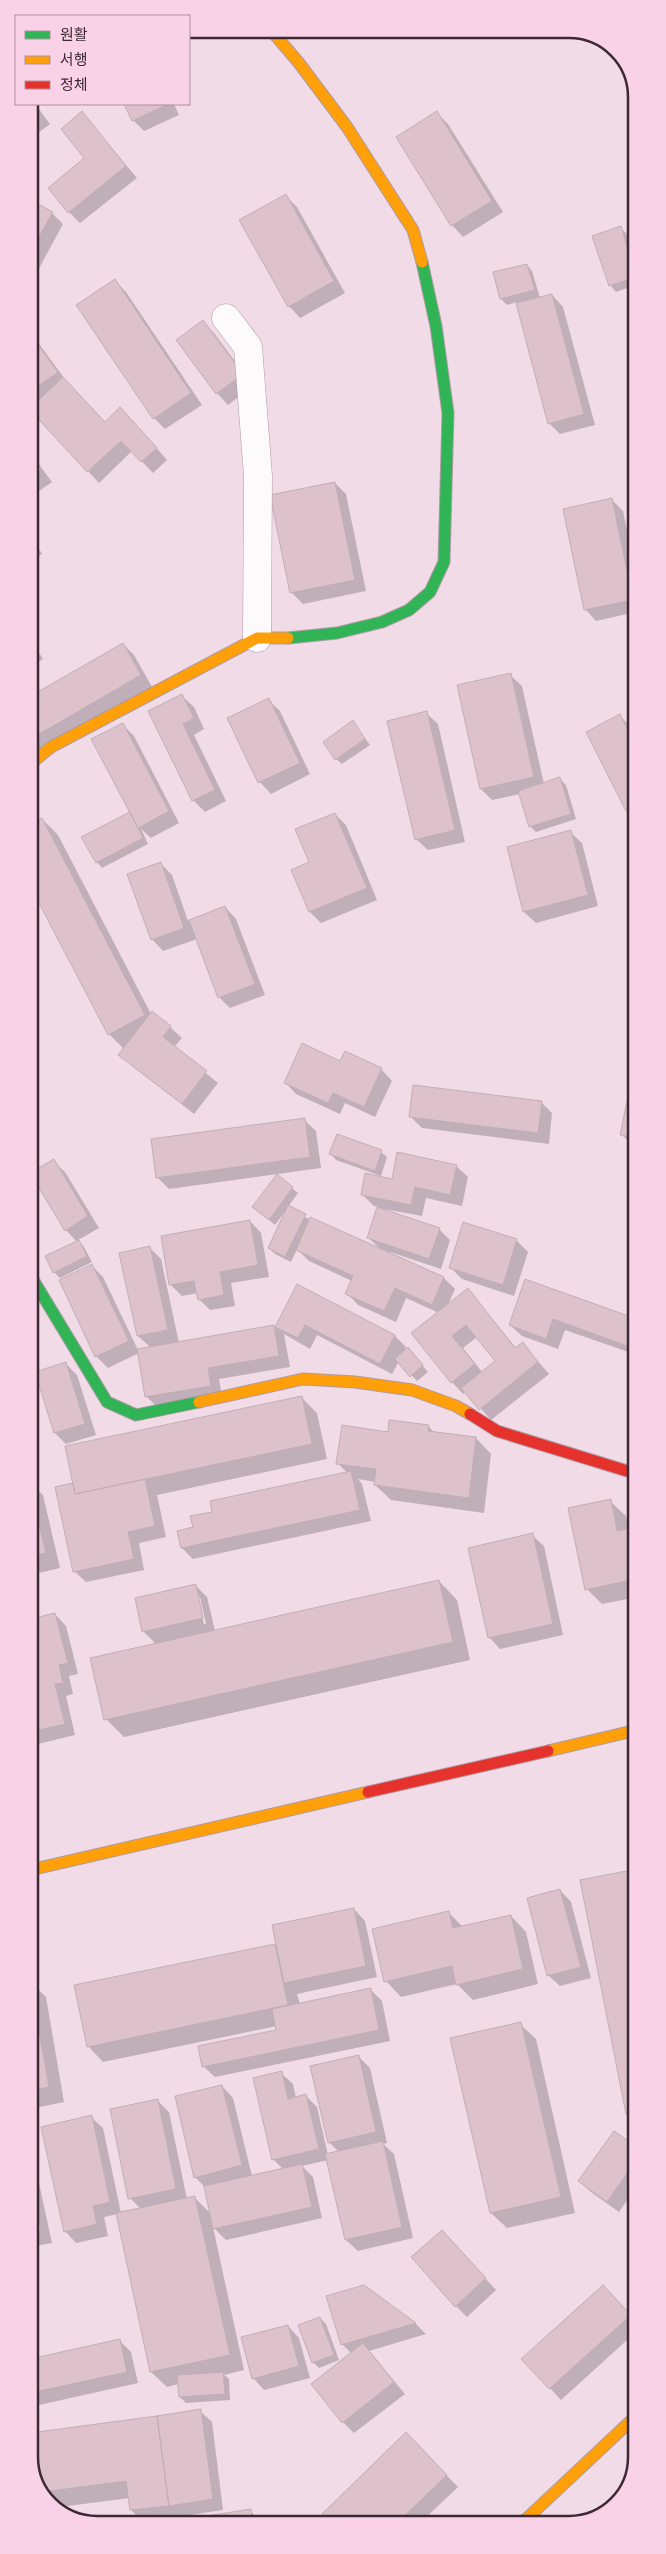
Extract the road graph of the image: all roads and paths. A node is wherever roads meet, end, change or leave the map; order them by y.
1 (278, 38) edge
2 (226, 318) dead end
3 (257, 638) junction
4 (38, 758) edge
5 (38, 1288) edge
6 (628, 1471) edge
7 (628, 1732) edge
8 (38, 1868) edge
9 (628, 2423) edge
10 (530, 2516) edge

1 - 3 street
2 - 3 street
3 - 4 street
5 - 6 street
7 - 8 street
9 - 10 street

